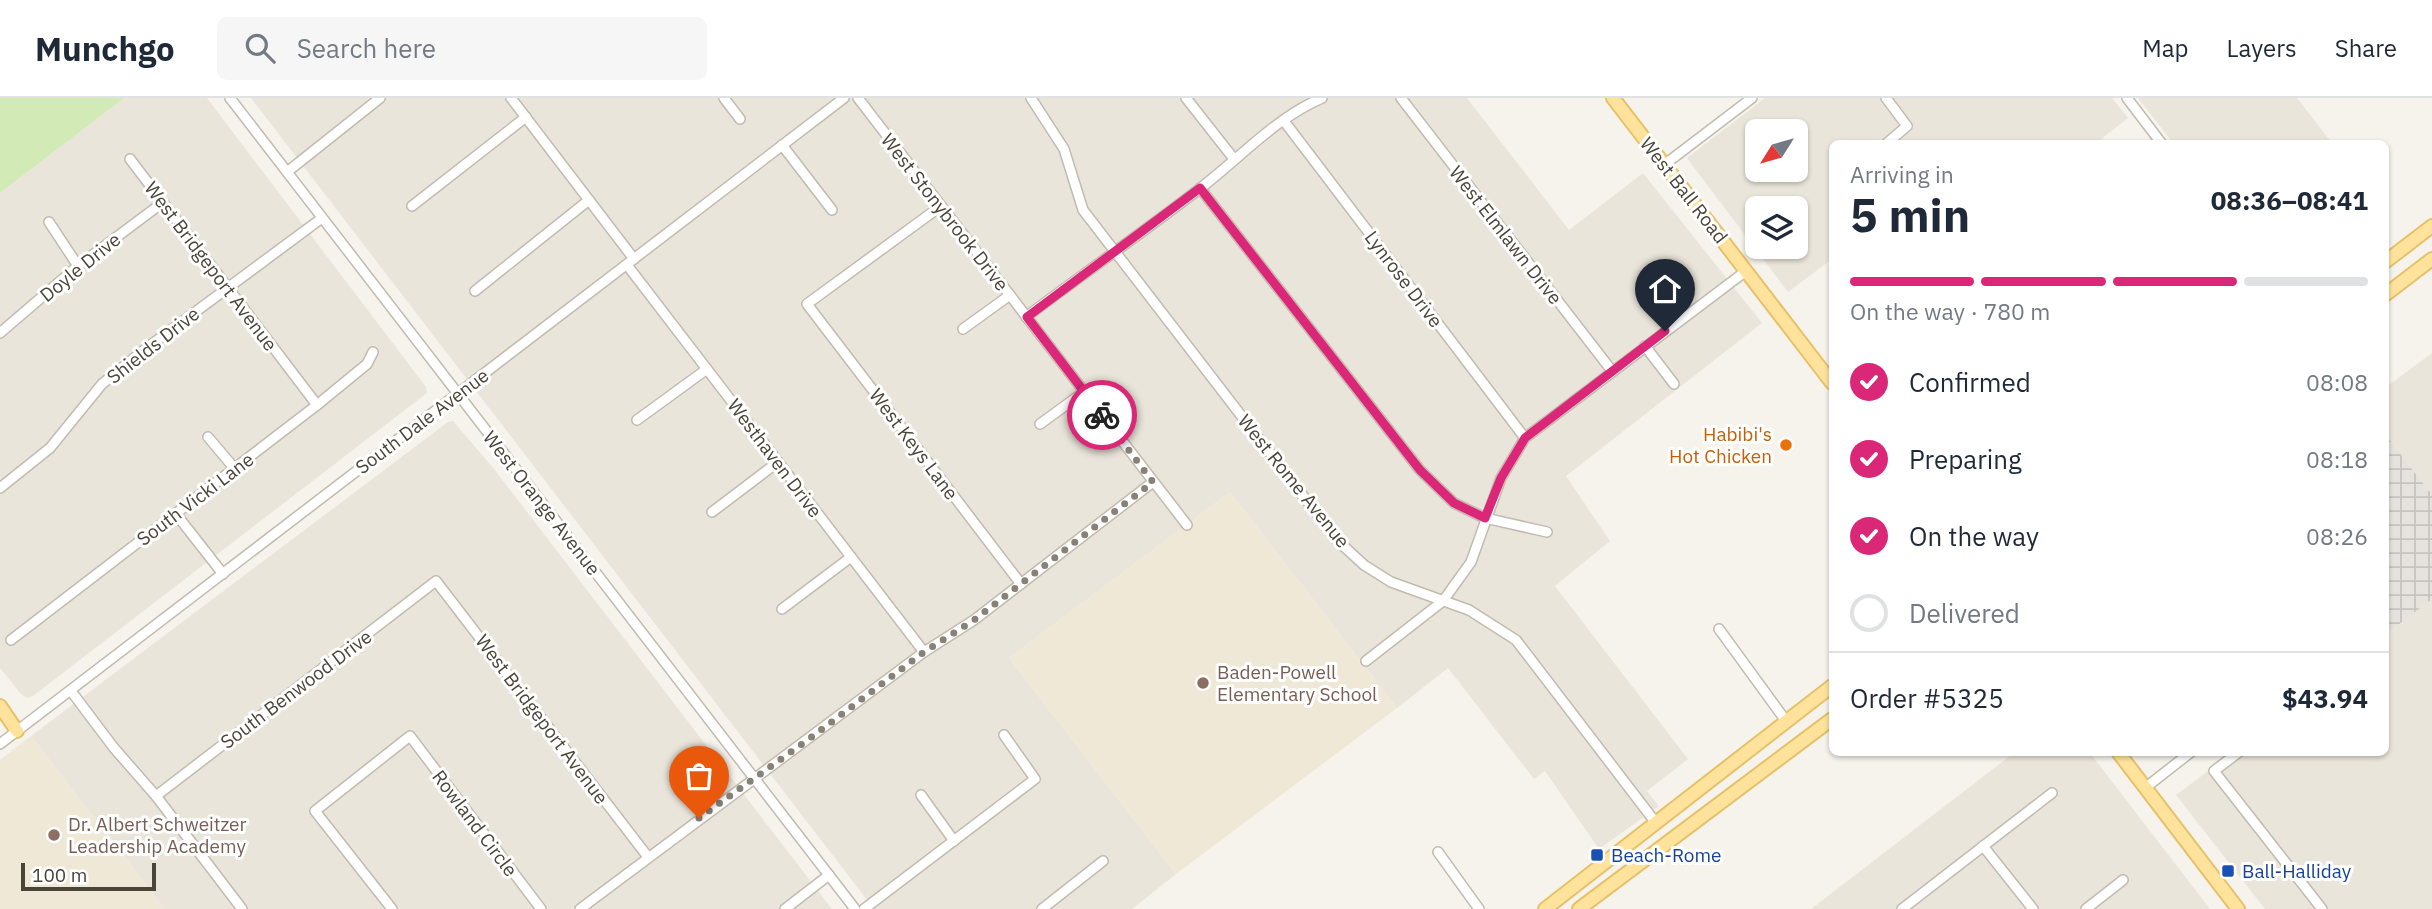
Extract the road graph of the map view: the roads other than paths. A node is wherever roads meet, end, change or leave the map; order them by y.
1 (230, 98) edge
2 (380, 98) edge
3 (511, 98) edge
4 (724, 98) edge
5 (844, 98) edge
6 (858, 98) edge
7 (1031, 98) edge
8 (1186, 98) edge
9 (1322, 98) edge
10 (1401, 98) edge
11 (1613, 98) edge
12 (1752, 98) edge
13 (1886, 98) edge
14 (2127, 98) edge
15 (526, 117) junction
16 (740, 119) dead end
17 (1284, 121) junction
18 (1890, 140) edge
19 (2159, 140) edge
20 (782, 145) junction
21 (130, 159) dead end
22 (1234, 159) junction
23 (1664, 165) junction
24 (287, 172) junction
25 (1200, 188) junction
26 (589, 200) junction
27 (162, 203) junction
28 (412, 206) dead end
29 (941, 206) junction
30 (832, 209) dead end
31 (322, 218) junction
32 (49, 222) dead end
33 (2432, 226) edge
34 (1114, 251) junction
35 (2389, 259) edge
36 (2432, 259) edge
37 (631, 262) junction
38 (78, 266) junction
39 (1746, 271) junction
40 (228, 288) junction
41 (475, 291) dead end
42 (2389, 292) edge
43 (1010, 295) junction
44 (1027, 317) junction
45 (963, 329) dead end
46 (1, 332) edge
47 (1645, 346) junction
48 (373, 352) dead end
49 (707, 369) junction
50 (1612, 371) junction
51 (1829, 379) edge
52 (1674, 384) dead end
53 (1084, 392) junction
54 (458, 394) junction
55 (317, 405) junction
56 (637, 420) dead end
57 (1040, 424) dead end
58 (208, 437) dead end
59 (1525, 438) junction
60 (778, 462) junction
61 (234, 469) junction
62 (1153, 482) junction
63 (0, 488) edge
64 (712, 512) dead end
65 (176, 513) junction
66 (1485, 518) junction
67 (1187, 526) dead end
68 (1547, 532) dead end
69 (851, 557) junction
70 (223, 574) junction
71 (436, 581) joint
72 (1021, 584) junction
73 (1443, 601) junction
74 (782, 609) dead end
75 (1718, 629) dead end
76 (11, 640) dead end
77 (924, 652) junction
78 (1366, 661) dead end
79 (1829, 688) edge
80 (71, 691) junction
81 (0, 706) edge
82 (1786, 721) junction
83 (1829, 721) edge
84 (17, 731) junction
85 (1004, 734) dead end
86 (0, 744) edge
87 (2121, 756) edge
88 (2186, 756) edge
89 (2234, 756) edge
90 (754, 779) junction
91 (2145, 788) junction
92 (2052, 793) dead end
93 (921, 795) dead end
94 (156, 796) junction
95 (1656, 823) junction
96 (954, 841) junction
97 (1983, 846) junction
98 (1438, 852) dead end
99 (648, 857) junction
100 (1103, 861) dead end
101 (829, 875) junction
102 (2123, 880) dead end
103 (242, 909) edge
104 (391, 909) edge
105 (541, 909) edge
106 (580, 909) edge
107 (785, 909) edge
108 (855, 909) edge
109 (864, 909) edge
110 (1042, 909) edge
111 (1479, 909) edge
112 (1545, 909) edge
113 (1579, 909) edge
114 (1902, 909) edge
115 (2033, 909) edge
116 (2086, 909) edge
117 (2238, 909) edge
118 (2322, 909) edge

1 - 24 street, West Orange Avenue
2 - 24 street
3 - 15 street, Westhaven Drive
4 - 16 street
5 - 20 street, South Dale Avenue
6 - 29 street, West Stonybrook Drive
7 - 34 street, West Rome Avenue
8 - 22 street
9 - 17 street
10 - 50 street, West Elmlawn Drive
11 - 23 main road, West Ball Road
12 - 23 street
13 - 18 street
14 - 19 street
15 - 26 street, Westhaven Drive
15 - 28 street
17 - 22 street
17 - 59 street, Lynrose Drive
20 - 30 street
20 - 37 street, South Dale Avenue
21 - 27 street, West Bridgeport Avenue
22 - 25 street
23 - 39 main road, West Ball Road
24 - 31 street, West Orange Avenue
25 - 34 street
25 - 66 street
26 - 37 street, Westhaven Drive
26 - 41 street
27 - 38 street, Doyle Drive
27 - 40 street, West Bridgeport Avenue
29 - 43 street, West Stonybrook Drive
29 - 72 street, West Keys Lane
31 - 40 street, Shields Drive
31 - 54 street, West Orange Avenue
32 - 38 street
33 - 35 main road
34 - 44 street
34 - 73 street, West Rome Avenue
36 - 42 main road
37 - 49 street, Westhaven Drive
37 - 54 street, South Dale Avenue
38 - 46 street, Doyle Drive
39 - 47 street
39 - 51 main road, West Ball Road
40 - 55 street, West Bridgeport Avenue
40 - 63 street, Shields Drive
43 - 44 street, West Stonybrook Drive
43 - 45 street
44 - 53 street, West Stonybrook Drive
47 - 50 street
47 - 52 street
48 - 55 street, South Vicki Lane
49 - 56 street
49 - 60 street, Westhaven Drive
50 - 59 street
53 - 57 street
53 - 62 street, West Stonybrook Drive
54 - 70 street, South Dale Avenue
54 - 90 street, West Orange Avenue
55 - 61 street, South Vicki Lane
58 - 61 street
59 - 66 street
60 - 64 street
60 - 69 street, Westhaven Drive
61 - 65 street, South Vicki Lane
62 - 67 street, West Stonybrook Drive
62 - 72 street
65 - 70 street
65 - 76 street, South Vicki Lane
66 - 68 street
66 - 73 street
69 - 74 street
69 - 77 street, Westhaven Drive
70 - 80 street, South Dale Avenue
71 - 94 street, South Benwood Drive
71 - 99 street, West Bridgeport Avenue
72 - 77 street
73 - 78 street
73 - 95 street, West Rome Avenue
75 - 82 street
77 - 90 street
79 - 82 main road
80 - 84 street, South Dale Avenue
80 - 94 street
81 - 84 main road
82 - 95 main road
83 - 113 main road
84 - 86 street, South Dale Avenue
85 - 96 street
87 - 91 main road
88 - 91 street
89 - 118 street
90 - 99 street
90 - 101 street, West Orange Avenue
91 - 117 main road
92 - 97 street
93 - 96 street
94 - 103 street
95 - 112 main road
96 - 109 street
97 - 114 street
97 - 115 street
98 - 111 street
99 - 106 street
100 - 110 street
101 - 107 street
101 - 108 street, West Orange Avenue
102 - 116 street
104 - 105 street, Rowland Circle

